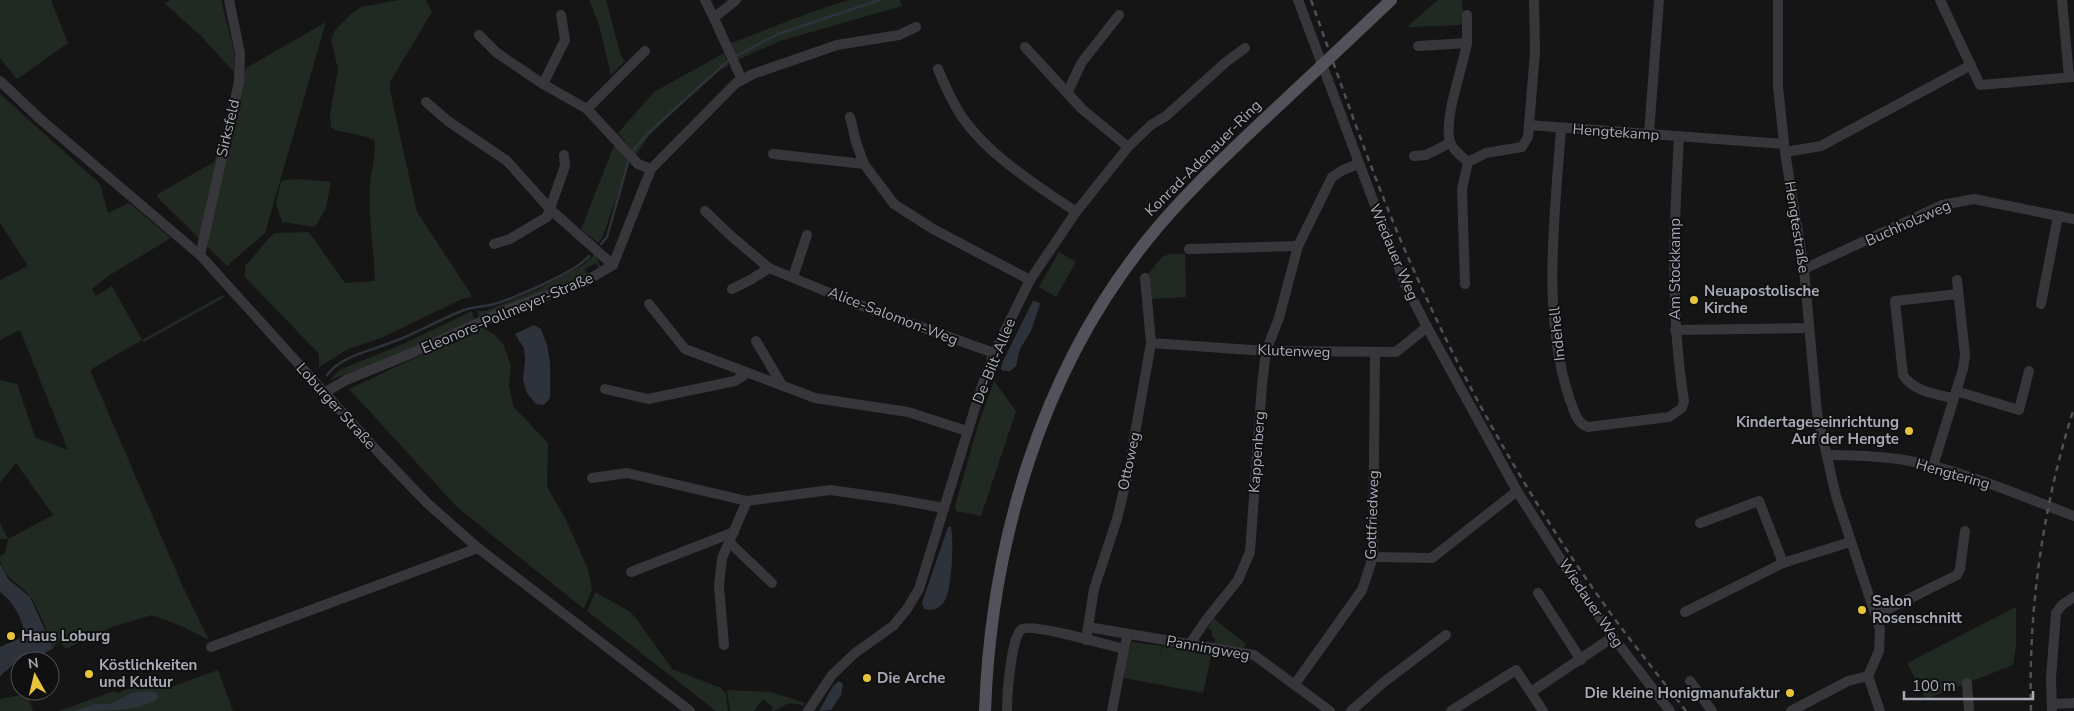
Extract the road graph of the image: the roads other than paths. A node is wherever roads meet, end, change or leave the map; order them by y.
1 (229, 0) edge
2 (705, 0) edge
3 (736, 0) edge
4 (1298, 0) edge
5 (1391, 0) edge
6 (1534, 0) edge
7 (1659, 0) edge
8 (1778, 0) edge
9 (1940, 0) edge
10 (2062, 0) edge
11 (1119, 15) dead end
12 (1467, 15) dead end
13 (561, 16) dead end
14 (714, 18) junction
15 (916, 27) dead end
16 (479, 35) dead end
17 (1467, 43) junction
18 (1418, 46) dead end
19 (1025, 47) dead end
20 (1245, 48) dead end
21 (646, 50) dead end
22 (1971, 65) junction
23 (938, 69) dead end
24 (2072, 77) edge
25 (742, 80) junction
26 (0, 81) edge
27 (543, 84) junction
28 (1067, 93) junction
29 (426, 102) dead end
30 (587, 109) junction
31 (850, 117) dead end
32 (1529, 125) junction
33 (1561, 128) junction
34 (1649, 134) junction
35 (1679, 136) junction
36 (1450, 143) junction
37 (1128, 147) junction
38 (1785, 148) junction
39 (564, 154) dead end
40 (773, 154) dead end
41 (1414, 156) dead end
42 (1468, 162) junction
43 (864, 164) junction
44 (1358, 164) junction
45 (651, 169) junction
46 (551, 210) junction
47 (705, 211) dead end
48 (1076, 212) junction
49 (2058, 216) junction
50 (2074, 219) edge
51 (807, 235) dead end
52 (494, 244) dead end
53 (1298, 246) junction
54 (1188, 250) dead end
55 (200, 256) junction
56 (613, 265) junction
57 (769, 268) junction
58 (1804, 268) junction
59 (793, 277) junction
60 (1146, 278) dead end
61 (1030, 280) junction
62 (1957, 280) dead end
63 (1466, 284) dead end
64 (732, 289) dead end
65 (1958, 294) junction
66 (649, 304) dead end
67 (2042, 304) dead end
68 (1427, 327) junction
69 (1808, 328) junction
70 (1675, 330) junction
71 (756, 341) dead end
72 (1151, 343) junction
73 (1266, 351) junction
74 (994, 353) junction
75 (1375, 353) junction
76 (2029, 371) dead end
77 (747, 373) junction
78 (782, 385) junction
79 (605, 390) dead end
80 (324, 393) junction
81 (1955, 394) junction
82 (1684, 401) joint
83 (967, 431) junction
84 (1827, 455) junction
85 (1933, 466) junction
86 (592, 478) dead end
87 (1517, 491) junction
88 (747, 501) junction
89 (944, 508) junction
90 (2073, 515) edge
91 (1700, 523) dead end
92 (1965, 531) dead end
93 (734, 532) junction
94 (729, 542) junction
95 (1850, 542) junction
96 (478, 548) junction
97 (1373, 557) junction
98 (1783, 563) junction
99 (631, 572) dead end
100 (772, 583) dead end
101 (1538, 593) dead end
102 (2074, 597) edge
103 (1685, 612) dead end
104 (1876, 615) junction
105 (1088, 627) junction
106 (1128, 634) junction
107 (1446, 635) dead end
108 (1613, 637) junction
109 (1086, 640) junction
110 (724, 645) dead end
111 (1189, 645) junction
112 (211, 648) dead end
113 (1124, 649) junction
114 (1581, 660) junction
115 (1868, 676) junction
116 (1690, 682) dead end
117 (1967, 683) dead end
118 (1295, 684) junction
119 (1530, 692) junction
120 (2074, 703) edge
121 (2052, 707) edge
122 (690, 711) edge
123 (808, 711) edge
124 (985, 711) edge
125 (1007, 711) edge
126 (1112, 711) edge
127 (1330, 711) edge
128 (1351, 711) edge
129 (1451, 711) edge
130 (1543, 711) edge
131 (1670, 711) edge
132 (1712, 711) edge
133 (1791, 711) edge
134 (1880, 711) edge
135 (1969, 711) edge

1 - 55 street, Sirksfeld
2 - 14 street
3 - 14 street
4 - 44 street, Wiedauer Weg
5 - 124 main road, Konrad-Adenauer-Ring
6 - 32 street
7 - 34 street
8 - 38 street, Hengtestraße
9 - 22 street
10 - 24 street
11 - 28 street
12 - 17 street
13 - 27 street
14 - 25 street
15 - 25 street
16 - 27 street
17 - 18 street
17 - 36 street
19 - 28 street
20 - 37 street, De-Bilt-Allee
21 - 30 street
22 - 24 street
22 - 38 street, Hengtekamp
23 - 48 street
25 - 45 street
26 - 55 street, Loburger Straße
27 - 30 street
28 - 37 street
29 - 46 street
30 - 45 street
31 - 43 street
32 - 33 street, Hengtekamp
32 - 42 street
33 - 34 street, Hengtekamp
33 - 82 street, Indehell
34 - 35 street, Hengtekamp
35 - 38 street, Hengtekamp
35 - 70 street, Am Stockkamp
36 - 41 street
36 - 42 street
37 - 48 street, De-Bilt-Allee
38 - 58 street, Hengtestraße
39 - 46 street
40 - 43 street
42 - 63 street
43 - 61 street
44 - 53 street, Kappenberg
44 - 68 street, Wiedauer Weg
45 - 56 street
46 - 52 street
46 - 56 street
47 - 57 street, Alice-Salomon-Weg
48 - 61 street, De-Bilt-Allee
49 - 50 street, Buchholzweg
49 - 58 street, Buchholzweg
49 - 67 street
51 - 59 street
53 - 54 street
53 - 73 street, Kappenberg
55 - 80 street, Loburger Straße
56 - 80 street, Eleonore-Pollmeyer-Straße
57 - 59 street, Alice-Salomon-Weg
57 - 64 street
58 - 69 street, Hengtestraße
59 - 74 street, Alice-Salomon-Weg
60 - 72 street, Ottoweg
61 - 74 street, De-Bilt-Allee
62 - 65 street
65 - 81 street
65 - 81 street
66 - 77 street
68 - 75 street, Klutenweg
68 - 87 street, Wiedauer Weg
69 - 70 street
69 - 84 street, Hengtestraße
70 - 82 street, Am Stockkamp
71 - 78 street
72 - 73 street, Klutenweg
72 - 105 street, Ottoweg
73 - 75 street, Klutenweg
73 - 111 street, Kappenberg
74 - 83 street, De-Bilt-Allee
75 - 97 street, Gottfriedweg
76 - 81 street
77 - 78 street
77 - 79 street
78 - 83 street
80 - 96 street, Loburger Straße
81 - 85 street
83 - 89 street, De-Bilt-Allee
84 - 85 street, Hengtering
84 - 95 street, Hengtestraße
85 - 90 street, Hengtering
86 - 88 street
87 - 97 street
87 - 108 street, Wiedauer Weg
88 - 89 street
88 - 93 street
89 - 123 street, De-Bilt-Allee
91 - 98 street
92 - 104 street
93 - 94 street
93 - 99 street
94 - 100 street
94 - 110 street
95 - 98 street
95 - 104 street, Hengtestraße
96 - 112 street
96 - 122 street, Loburger Straße
97 - 118 street, Gottfriedweg
98 - 103 street
101 - 114 street
102 - 121 street
104 - 115 street, Hengtestraße
105 - 106 street, Panningweg
105 - 109 street, Ottoweg
106 - 111 street, Panningweg
106 - 113 street
107 - 128 street
108 - 114 street
108 - 131 street, Wiedauer Weg
109 - 113 street
109 - 125 street
111 - 118 street, Panningweg
113 - 126 street
114 - 119 street
115 - 133 street
115 - 134 street
116 - 132 street
117 - 135 street
118 - 127 street, Panningweg
119 - 129 street
119 - 130 street
120 - 121 street

